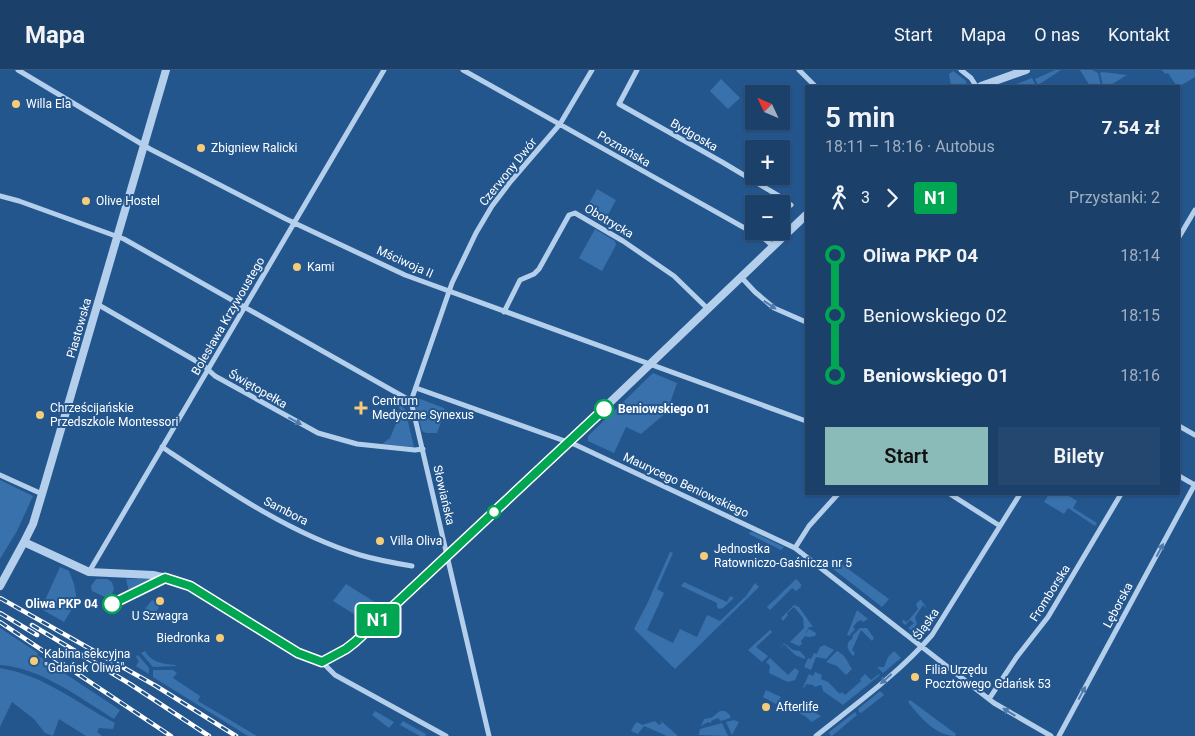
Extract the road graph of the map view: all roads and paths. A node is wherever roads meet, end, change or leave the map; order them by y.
1 (166, 70) edge
2 (384, 70) edge
3 (464, 70) edge
4 (592, 70) edge
5 (637, 70) edge
6 (799, 70) edge
7 (961, 70) edge
8 (1008, 70) edge
9 (1026, 70) edge
10 (22, 71) edge
11 (998, 79) junction
12 (814, 85) edge
13 (975, 85) edge
14 (983, 85) edge
15 (560, 124) junction
16 (144, 145) junction
17 (0, 196) edge
18 (791, 205) dead end
19 (1195, 210) edge
20 (805, 216) edge
21 (294, 222) junction
22 (1180, 235) edge
23 (118, 236) junction
24 (773, 246) junction
25 (741, 277) junction
26 (449, 291) junction
27 (97, 304) junction
28 (245, 306) junction
29 (708, 309) junction
30 (504, 312) junction
31 (805, 322) edge
32 (650, 364) junction
33 (208, 370) junction
34 (416, 388) junction
35 (411, 400) junction
36 (805, 421) edge
37 (1180, 427) edge
38 (1195, 435) edge
39 (567, 443) junction
40 (162, 447) junction
41 (423, 449) junction
42 (0, 475) edge
43 (1180, 476) edge
44 (1195, 484) edge
45 (42, 494) junction
46 (837, 495) edge
47 (952, 495) edge
48 (1019, 495) edge
49 (1121, 495) edge
50 (1000, 526) junction
51 (24, 542) junction
52 (795, 548) junction
53 (448, 555) junction
54 (412, 566) dead end
55 (89, 572) junction
56 (0, 586) edge
57 (923, 647) junction
58 (322, 662) junction
59 (989, 699) junction
60 (446, 736) edge
61 (489, 736) edge
62 (816, 736) edge
63 (1051, 736) edge
64 (1059, 736) edge

1 - 16 street, Piastowska
2 - 21 street, Bolesława Krzywoustego
3 - 15 street, Poznańska
4 - 15 street, Czerwony Dwór
5 - 18 street, Bydgoska
6 - 12 street
7 - 13 street
8 - 11 street
9 - 11 street
10 - 16 street, Mściwoja II
11 - 14 street
15 - 24 street, Poznańska
15 - 26 street, Czerwony Dwór
16 - 21 street, Mściwoja II
16 - 23 street, Piastowska
17 - 23 street
19 - 22 street
20 - 24 street
21 - 26 street, Mściwoja II
21 - 28 street, Bolesława Krzywoustego
23 - 27 street, Piastowska
23 - 28 street
24 - 25 street
25 - 29 street
25 -> 31 street
26 - 30 street, Mściwoja II
26 - 34 street
27 - 33 street, Świętopełka
27 - 45 street, Piastowska
28 - 33 street, Bolesława Krzywoustego
28 - 35 street
29 - 30 street, Obotrycka
29 - 32 street
30 - 32 street, Mściwoja II
32 - 36 street, Mściwoja II
32 - 39 street
33 - 40 street, Bolesława Krzywoustego
33 -> 41 street, Świętopełka
34 - 35 street
34 - 39 street, Maurycego Beniowskiego
35 - 41 street, Słowiańska
37 - 38 street
39 - 52 street, Maurycego Beniowskiego
39 - 53 street
40 - 54 street, Sambora
40 - 55 street, Bolesława Krzywoustego
41 - 53 street, Słowiańska
42 - 45 street
43 - 44 street
64 -> 44 street, Lęborska
45 - 51 street, Piastowska
46 - 52 street
47 - 50 street
48 - 50 street, Śląska
49 - 59 street, Fromborska
50 - 57 street, Śląska
51 - 55 street
51 - 56 street, Piastowska
52 - 57 street, Maurycego Beniowskiego
53 - 58 street
53 - 61 street, Słowiańska
55 - 58 street
57 - 59 street, Maurycego Beniowskiego
57 -> 62 street, Śląska
58 - 60 street
63 -> 59 street, Maurycego Beniowskiego

